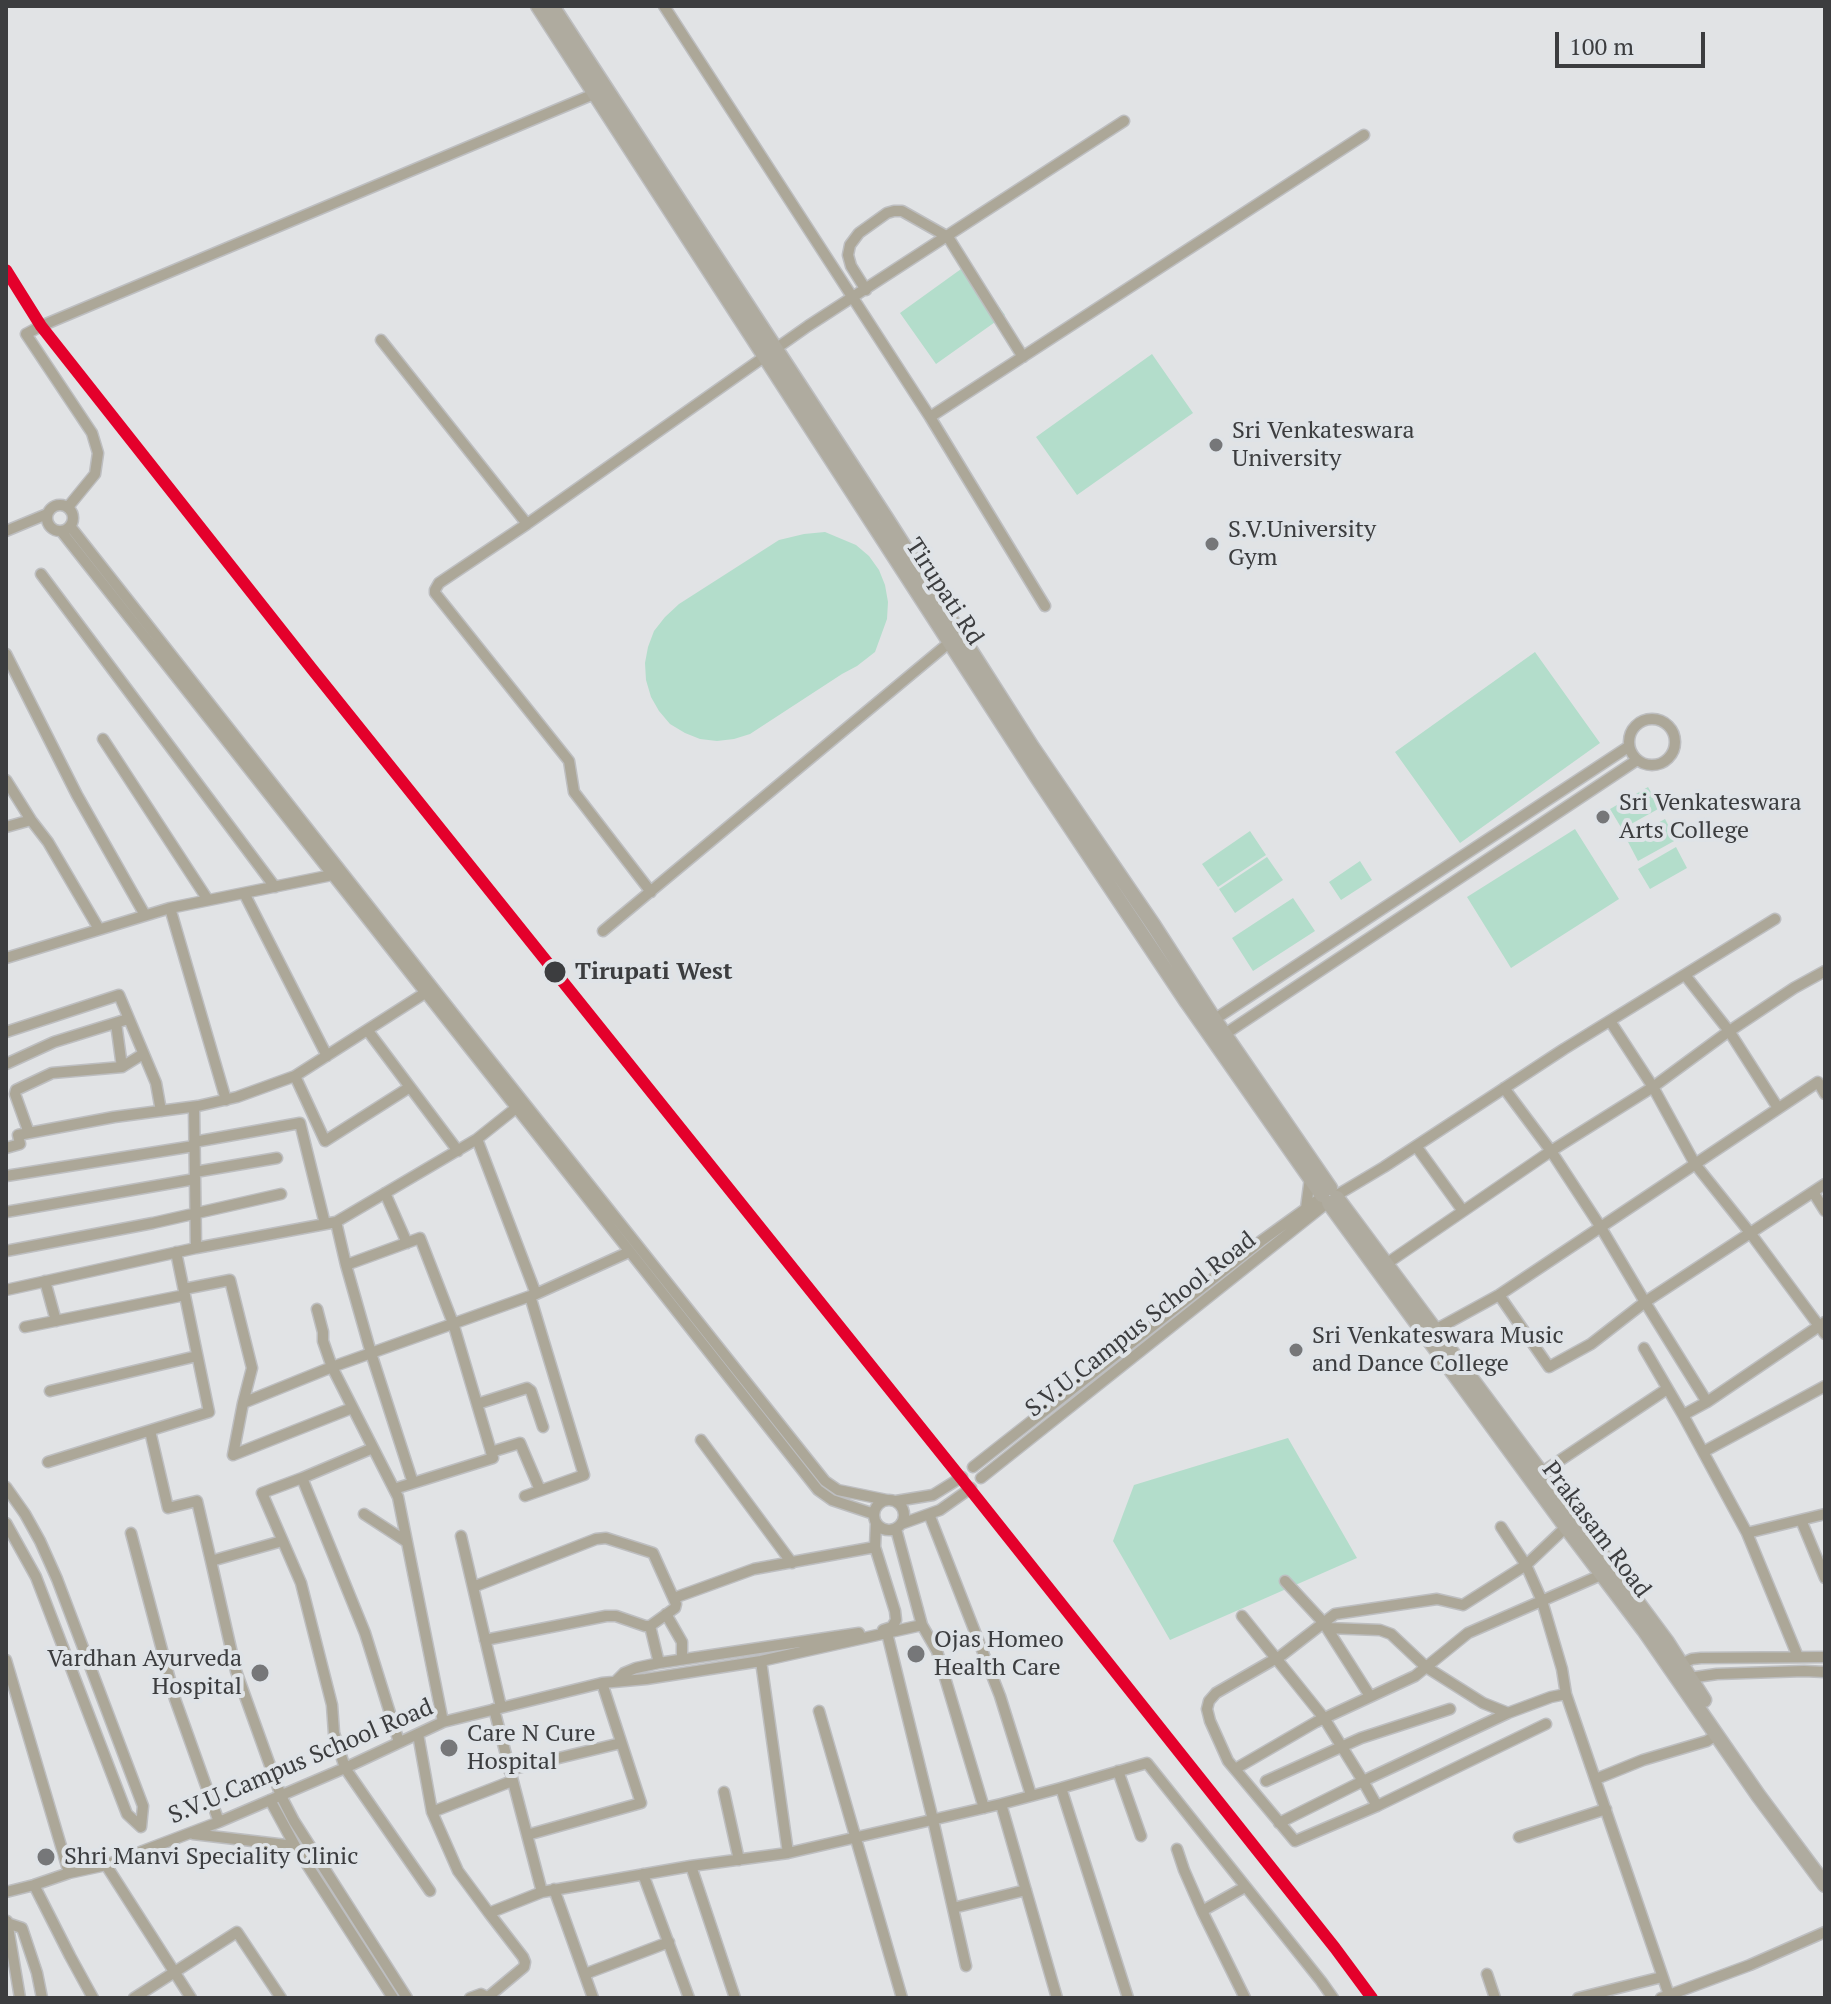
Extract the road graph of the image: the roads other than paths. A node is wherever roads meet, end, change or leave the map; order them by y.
1 (538, 6) edge
2 (552, 6) edge
3 (664, 6) edge
4 (600, 90) junction
5 (1124, 121) dead end
6 (1364, 135) dead end
7 (948, 237) junction
8 (866, 290) junction
9 (853, 299) junction
10 (381, 340) dead end
11 (771, 352) junction
12 (1023, 357) junction
13 (930, 417) junction
14 (68, 507) junction
15 (47, 514) junction
16 (527, 524) junction
17 (66, 529) junction
18 (6, 531) edge
19 (41, 574) dead end
20 (1045, 606) dead end
21 (950, 642) junction
22 (6, 654) edge
23 (103, 739) dead end
24 (1628, 747) junction
25 (1027, 750) junction
26 (1637, 760) junction
27 (6, 780) edge
28 (31, 820) junction
29 (6, 827) edge
30 (332, 875) junction
31 (275, 887) junction
32 (651, 892) junction
33 (244, 893) junction
34 (208, 900) junction
35 (170, 908) junction
36 (145, 915) junction
37 (1775, 919) dead end
38 (99, 929) junction
39 (603, 931) dead end
40 (7, 953) edge
41 (1825, 971) edge
42 (1685, 975) junction
43 (425, 993) junction
44 (128, 1019) junction
45 (1610, 1021) junction
46 (1209, 1022) junction
47 (116, 1023) junction
48 (368, 1031) junction
49 (1729, 1031) junction
50 (6, 1032) edge
51 (1219, 1037) junction
52 (143, 1054) junction
53 (327, 1056) junction
54 (6, 1064) edge
55 (122, 1067) junction
56 (295, 1076) junction
57 (410, 1087) junction
58 (1653, 1087) junction
59 (1504, 1088) junction
60 (1825, 1094) edge
61 (226, 1100) junction
62 (194, 1107) junction
63 (516, 1108) junction
64 (1778, 1108) junction
65 (161, 1111) junction
66 (29, 1133) junction
67 (477, 1139) junction
68 (194, 1144) junction
69 (1416, 1146) junction
70 (6, 1148) edge
71 (458, 1151) junction
72 (1551, 1151) junction
73 (277, 1158) dead end
74 (1695, 1164) junction
75 (195, 1175) junction
76 (6, 1176) edge
77 (1310, 1178) junction
78 (1825, 1184) edge
79 (1813, 1192) junction
80 (385, 1193) junction
81 (281, 1194) dead end
82 (1329, 1197) junction
83 (1306, 1208) junction
84 (1463, 1211) junction
85 (1825, 1211) edge
86 (6, 1212) edge
87 (195, 1213) junction
88 (330, 1223) junction
89 (1600, 1226) junction
90 (1751, 1234) junction
91 (407, 1243) junction
92 (196, 1248) junction
93 (6, 1251) edge
94 (176, 1252) junction
95 (629, 1252) junction
96 (1386, 1264) junction
97 (346, 1265) junction
98 (45, 1281) junction
99 (6, 1290) edge
100 (184, 1292) junction
101 (533, 1295) junction
102 (1499, 1295) junction
103 (1645, 1302) junction
104 (317, 1309) dead end
105 (56, 1321) junction
106 (453, 1323) junction
107 (25, 1327) dead end
108 (1823, 1328) edge
109 (1435, 1330) junction
110 (1644, 1348) dead end
111 (371, 1353) junction
112 (197, 1356) junction
113 (332, 1367) junction
114 (1825, 1386) edge
115 (1667, 1389) junction
116 (50, 1391) dead end
117 (1707, 1402) junction
118 (243, 1403) junction
119 (477, 1404) junction
120 (352, 1408) junction
121 (1683, 1415) junction
122 (543, 1427) dead end
123 (150, 1431) junction
124 (701, 1440) dead end
125 (373, 1448) junction
126 (491, 1452) junction
127 (1703, 1452) junction
128 (48, 1462) dead end
129 (973, 1467) dead end
130 (1541, 1473) junction
131 (962, 1477) dead end
132 (302, 1478) junction
133 (981, 1478) dead end
134 (413, 1483) junction
135 (6, 1487) edge
136 (971, 1488) dead end
137 (394, 1489) junction
138 (540, 1490) junction
139 (525, 1496) dead end
140 (891, 1501) junction
141 (364, 1514) dead end
142 (929, 1514) junction
143 (1825, 1514) edge
144 (875, 1518) junction
145 (1801, 1520) junction
146 (6, 1523) edge
147 (899, 1526) junction
148 (1501, 1527) dead end
149 (1566, 1527) junction
150 (131, 1533) dead end
151 (1747, 1533) junction
152 (461, 1536) dead end
153 (282, 1541) junction
154 (407, 1542) junction
155 (875, 1547) junction
156 (211, 1561) junction
157 (792, 1563) junction
158 (1526, 1565) junction
159 (1601, 1575) junction
160 (1825, 1578) edge
161 (1285, 1581) dead end
162 (473, 1587) junction
163 (674, 1598) junction
164 (1542, 1601) junction
165 (666, 1614) junction
166 (1242, 1616) dead end
167 (922, 1625) junction
168 (1325, 1625) junction
169 (650, 1626) junction
170 (887, 1633) junction
171 (485, 1640) junction
172 (1798, 1657) junction
173 (1825, 1657) edge
174 (1276, 1658) junction
175 (682, 1659) junction
176 (761, 1661) junction
177 (659, 1663) junction
178 (7, 1666) edge
179 (1677, 1666) junction
180 (1426, 1667) junction
181 (1825, 1672) edge
182 (616, 1681) junction
183 (1686, 1681) junction
184 (602, 1683) junction
185 (1566, 1694) junction
186 (1370, 1696) junction
187 (497, 1708) junction
188 (1450, 1709) dead end
189 (819, 1711) dead end
190 (1508, 1713) junction
191 (1324, 1718) junction
192 (443, 1722) junction
193 (1546, 1724) dead end
194 (418, 1734) junction
195 (1717, 1734) junction
196 (399, 1742) junction
197 (621, 1743) junction
198 (1342, 1746) junction
199 (345, 1768) junction
200 (1235, 1769) junction
201 (1118, 1771) junction
202 (510, 1775) junction
203 (1596, 1779) junction
204 (1266, 1781) dead end
205 (1363, 1781) junction
206 (1061, 1788) junction
207 (724, 1792) dead end
208 (1031, 1795) junction
209 (276, 1798) junction
210 (1001, 1804) junction
211 (1377, 1806) junction
212 (984, 1808) junction
213 (1606, 1809) junction
214 (432, 1812) junction
215 (933, 1820) junction
216 (219, 1822) junction
217 (1279, 1823) junction
218 (141, 1827) junction
219 (188, 1834) junction
220 (527, 1835) junction
221 (1141, 1836) dead end
222 (1519, 1837) dead end
223 (856, 1838) junction
224 (295, 1846) junction
225 (149, 1848) junction
226 (1177, 1849) dead end
227 (788, 1853) junction
228 (739, 1860) junction
229 (106, 1865) junction
230 (691, 1866) junction
231 (1825, 1870) edge
232 (69, 1873) junction
233 (643, 1874) junction
234 (34, 1885) junction
235 (1825, 1885) edge
236 (1245, 1887) junction
237 (554, 1889) junction
238 (1026, 1890) junction
239 (430, 1891) dead end
240 (6, 1892) edge
241 (542, 1892) junction
242 (953, 1908) junction
243 (1202, 1911) junction
244 (489, 1913) junction
245 (7, 1921) edge
246 (1825, 1932) edge
247 (669, 1942) junction
248 (966, 1966) dead end
249 (175, 1972) junction
250 (585, 1974) junction
251 (1487, 1974) dead end
252 (1662, 1977) junction
253 (488, 1997) edge
254 (1667, 1997) edge
255 (20, 1998) edge
256 (42, 1998) edge
257 (93, 1998) edge
258 (134, 1998) edge
259 (191, 1998) edge
260 (281, 1998) edge
261 (393, 1998) edge
262 (407, 1998) edge
263 (470, 1998) edge
264 (593, 1998) edge
265 (689, 1998) edge
266 (735, 1998) edge
267 (902, 1998) edge
268 (1057, 1998) edge
269 (1128, 1998) edge
270 (1245, 1998) edge
271 (1333, 1998) edge
272 (1495, 1998) edge
273 (1578, 1998) edge

1 - 4 main road, Tirupati Rd
2 - 4 main road, Tirupati Rd
3 - 9 street
4 - 11 main road, Tirupati Rd
4 - 14 street
5 - 7 street
6 - 12 street
7 - 8 street
7 - 8 street
7 - 12 street
8 - 9 street
9 - 11 street
9 - 13 street
10 - 16 street
11 - 16 street
11 - 21 main road, Tirupati Rd
11 - 25 main road, Tirupati Rd
12 - 13 street
13 - 20 street
14 - 15 street
14 - 17 street
15 - 17 street
15 - 18 street
16 - 32 street
17 - 30 street
17 - 140 street
19 - 31 street
21 - 25 main road, Tirupati Rd
21 - 32 street
22 - 36 street
23 - 34 street
24 - 26 street
24 - 26 street
24 - 46 street
25 - 46 main road, Tirupati Rd
26 - 51 street
27 - 28 street
28 - 29 street
28 - 38 street
30 - 31 street
30 - 43 street
31 - 33 street
32 - 39 street
33 - 34 street
33 - 53 street
34 - 35 street
35 - 36 street
35 - 61 street
36 - 38 street
37 - 42 street
38 - 40 street
41 - 49 street
42 - 45 street
42 - 49 street
43 - 48 street
43 - 63 street
44 - 47 street
44 - 50 street
44 - 52 street
45 - 58 street
45 - 59 street
46 - 51 main road, Tirupati Rd
47 - 54 street
47 - 55 street
48 - 53 street
48 - 57 street
49 - 58 street
49 - 64 street
51 - 77 main road, Tirupati Rd
51 - 82 main road, Tirupati Rd
52 - 55 street
52 - 65 street
53 - 56 street
55 - 66 street
56 - 57 street
56 - 61 street
57 - 71 street
58 - 72 street
58 - 74 street
59 - 69 street
59 - 72 street
60 - 64 street
61 - 62 street
62 - 65 street
62 - 68 street
63 - 67 street
63 - 95 street
64 - 74 street
65 - 66 street
66 - 70 street
67 - 71 street
67 - 101 street
68 - 75 street
68 - 76 street
68 - 88 street
69 - 82 street
69 - 84 street
71 - 80 street
72 - 84 street
72 - 89 street
73 - 75 street
74 - 89 street
74 - 90 street
75 - 86 street
75 - 87 street
77 - 82 main road, Tirupati Rd
77 - 83 street
78 - 79 street
79 - 85 street
79 - 90 street
80 - 88 street
80 - 91 street
81 - 87 street
82 - 83 street, S.V.U.Campus School Road
82 - 96 main road, Prakasam Road
82 - 133 street, S.V.U.Campus School Road
82 - 149 main road, Prakasam Road
83 - 129 street, S.V.U.Campus School Road
84 - 96 street
87 - 92 street
87 - 93 street
88 - 92 street
88 - 97 street
89 - 102 street
89 - 103 street
90 - 103 street
90 - 108 street
91 - 97 street
91 - 106 street
92 - 94 street
94 - 98 street
94 - 100 street
95 - 101 street
95 - 144 street
96 - 109 main road, Prakasam Road
97 - 111 street
98 - 99 street
98 - 105 street
100 - 105 street
100 - 112 street
100 - 118 street
101 - 106 street
101 - 138 street
102 - 103 street
102 - 109 street
103 - 117 street
104 - 113 street
105 - 107 street
106 - 111 street
106 - 119 street
108 - 117 street
109 - 130 main road, Prakasam Road
110 - 115 street
111 - 113 street
111 - 134 street
112 - 116 street
112 - 123 street
113 - 118 street
113 - 120 street
114 - 127 street
115 - 121 street
115 - 130 street
117 - 121 street
118 - 120 street
119 - 122 street
119 - 126 street
120 - 125 street
121 - 127 street
123 - 128 street
123 - 156 street
124 - 157 street
125 - 132 street
125 - 137 street
126 - 134 street
126 - 138 street
127 - 151 street
130 - 179 main road, Prakasam Road
131 - 140 street
132 - 153 street
132 - 196 street
134 - 137 street
135 - 218 street
136 - 142 street
137 - 154 street
138 - 139 street
140 - 144 street
140 - 147 street
141 - 154 street
142 - 147 street
142 - 208 street
143 - 145 street
144 - 147 street
144 - 155 street, S.V.U.Campus School Road
145 - 151 street
145 - 160 street
146 - 218 street
147 - 167 street
148 - 158 street
149 - 158 street
149 - 159 main road, Prakasam Road
150 - 216 street
151 - 172 street
152 - 162 street
153 - 156 street
153 - 199 street
154 - 192 street
155 - 157 street
155 - 175 street, S.V.U.Campus School Road
156 - 209 street
157 - 163 street
158 - 164 street
158 - 168 street
159 - 164 street
159 - 179 main road, Prakasam Road
161 - 168 street
162 - 163 street
162 - 171 street
163 - 165 street
164 - 180 street
164 - 185 street
165 - 169 street
165 - 175 street
166 - 174 street
167 - 170 street, S.V.U.Campus School Road
167 - 212 street
168 - 174 street
168 - 180 street
168 - 186 street
169 - 171 street
169 - 177 street
170 - 176 street, S.V.U.Campus School Road
170 - 215 street
171 - 187 street
172 - 173 street
172 - 179 street
174 - 191 street
174 - 200 street
175 - 177 street, S.V.U.Campus School Road
176 - 182 street, S.V.U.Campus School Road
176 - 227 street
177 - 182 street, S.V.U.Campus School Road
178 - 232 street
179 - 183 main road, Prakasam Road
180 - 186 street
180 - 190 street
181 - 183 street
182 - 184 street, S.V.U.Campus School Road
183 - 195 main road, Prakasam Road
183 - 231 main road, Prakasam Road
184 - 187 street, S.V.U.Campus School Road
184 - 197 street
185 - 190 street
185 - 203 street
186 - 191 street
187 - 192 street, S.V.U.Campus School Road
187 - 202 street
188 - 198 street
189 - 223 street
190 - 205 street
191 - 198 street
191 - 200 street
192 - 194 street, S.V.U.Campus School Road
193 - 211 street
194 - 196 street, S.V.U.Campus School Road
194 - 214 street
195 - 203 street
195 - 235 main road, Prakasam Road
196 - 199 street, S.V.U.Campus School Road
197 - 202 street
197 - 220 street
198 - 204 street
198 - 205 street
199 - 209 street, S.V.U.Campus School Road
199 - 239 street
200 - 217 street
201 - 206 street
201 - 221 street
201 - 236 street
202 - 214 street
202 - 220 street
203 - 213 street
205 - 211 street
205 - 217 street
206 - 208 street
206 - 269 street
207 - 228 street
208 - 210 street
209 - 216 street, S.V.U.Campus School Road
209 - 224 street
209 - 262 street
210 - 212 street
210 - 238 street
211 - 217 street
212 - 215 street
213 - 222 street
213 - 252 street
214 - 244 street
215 - 223 street
215 - 242 street
216 - 219 street, S.V.U.Campus School Road
218 - 225 street
219 - 224 street
219 - 225 street, S.V.U.Campus School Road
220 - 241 street
223 - 227 street
223 - 267 street
224 - 261 street
225 - 229 street, S.V.U.Campus School Road
226 - 243 street
227 - 228 street
228 - 230 street
229 - 232 street, S.V.U.Campus School Road
229 - 249 street
230 - 233 street
230 - 266 street
232 - 234 street, S.V.U.Campus School Road
233 - 237 street
233 - 247 street
234 - 240 street, S.V.U.Campus School Road
234 - 257 street
236 - 243 street
236 - 271 street
237 - 241 street
237 - 250 street
238 - 242 street
238 - 268 street
241 - 244 street
242 - 248 street
243 - 270 street
244 - 253 street
245 - 255 street
245 - 256 street
246 - 254 street
247 - 250 street
247 - 265 street
249 - 258 street
249 - 259 street
249 - 260 street
250 - 264 street
251 - 272 street
252 - 254 street
252 - 273 street
253 - 263 street

